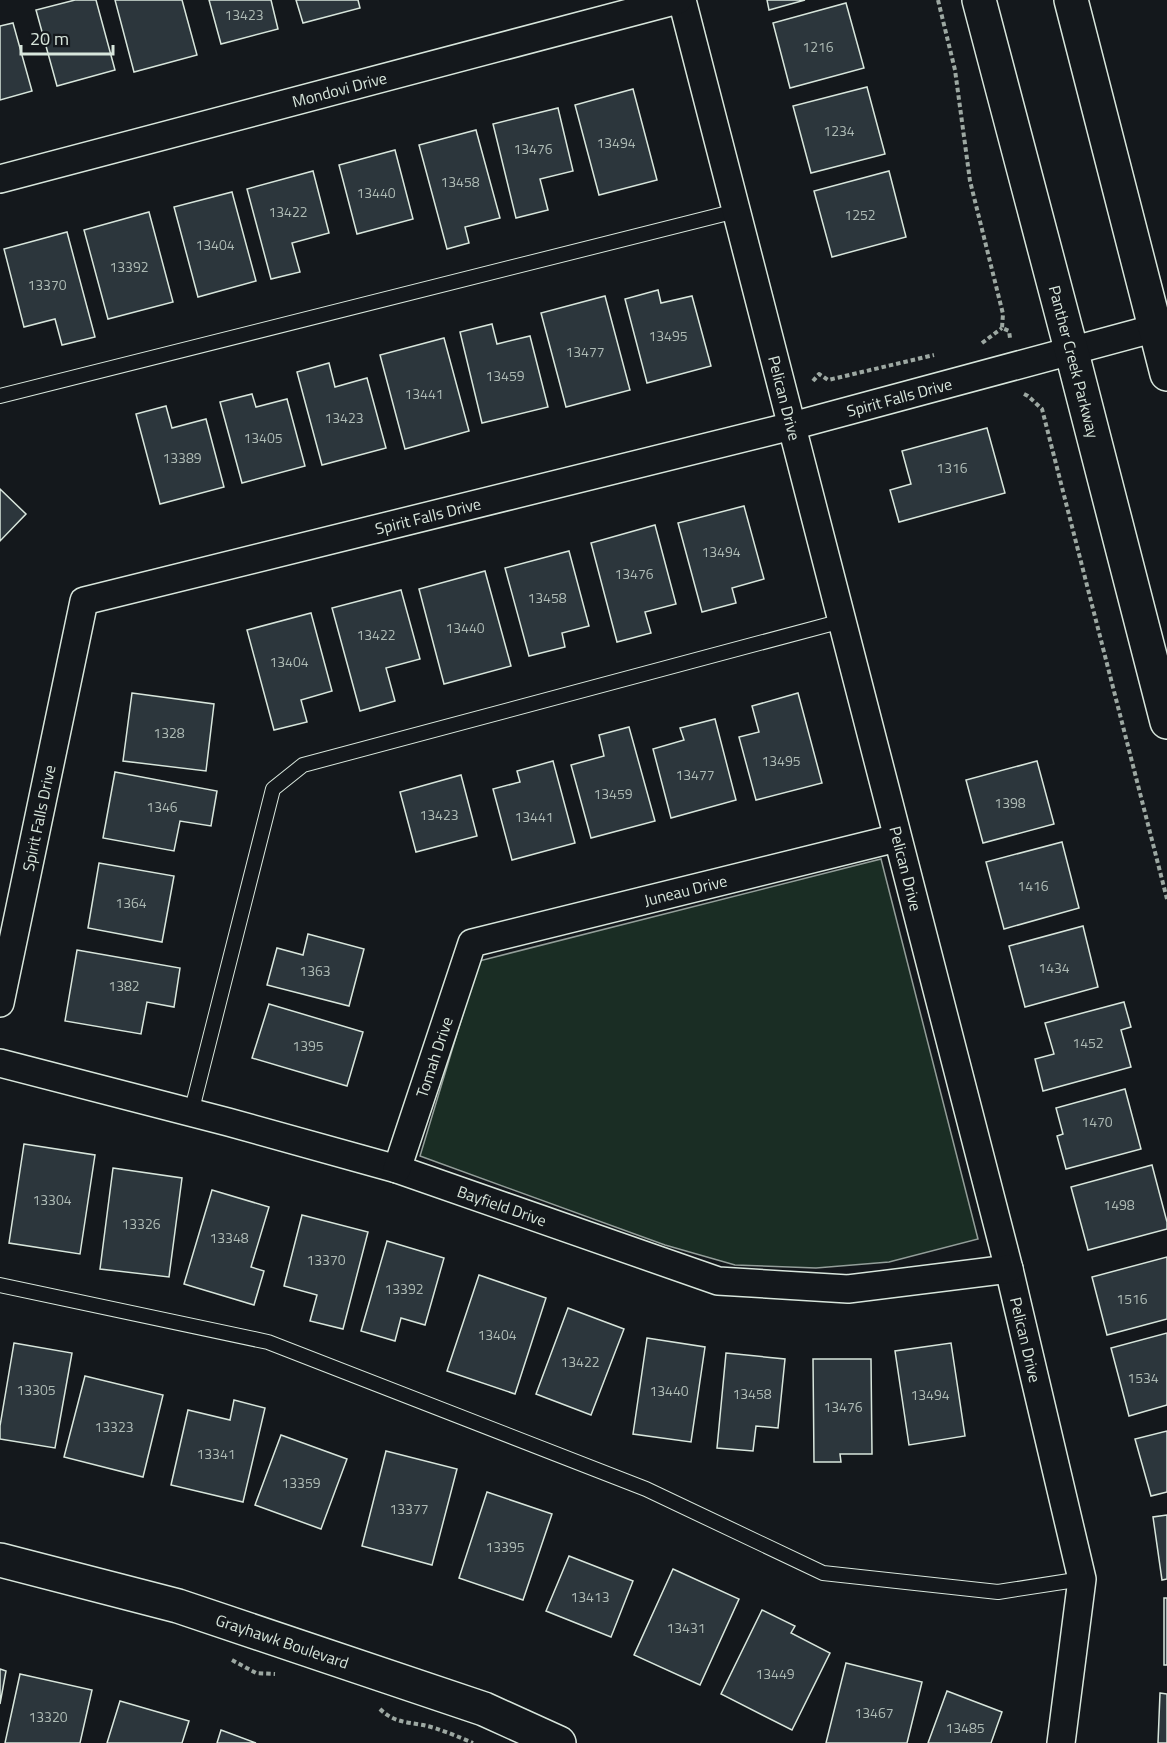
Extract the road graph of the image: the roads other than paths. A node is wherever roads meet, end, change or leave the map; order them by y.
1 (680, 0) edge
2 (979, 0) edge
3 (1071, 0) edge
4 (0, 179) edge
5 (736, 211) junction
6 (1161, 326) edge
7 (1071, 349) junction
8 (1167, 374) edge
9 (0, 396) edge
10 (792, 426) junction
11 (842, 621) junction
12 (1167, 722) edge
13 (897, 838) junction
14 (472, 943) joint
15 (0, 1003) edge
16 (0, 1064) edge
17 (191, 1113) junction
18 (397, 1169) junction
19 (1009, 1269) junction
20 (0, 1284) edge
21 (0, 1560) edge
22 (1082, 1578) junction
23 (559, 1743) edge
24 (1061, 1743) edge

1 - 4 street, Mondovi Drive
1 - 5 street, Pelican Drive
2 - 7 main road, Panther Creek Parkway
3 - 6 main road
5 - 9 lane
5 - 10 street, Pelican Drive
6 - 7 street, Spirit Falls Drive
6 - 8 main road
7 - 10 street, Spirit Falls Drive
7 - 12 main road, Panther Creek Parkway
10 - 11 street, Pelican Drive
10 - 15 street, Spirit Falls Drive
11 - 13 street, Pelican Drive
11 - 17 lane
13 - 14 street, Juneau Drive
13 - 19 street, Pelican Drive
14 - 18 street, Tomah Drive
16 - 17 street, Bayfield Drive
17 - 18 street, Bayfield Drive
18 - 19 street, Bayfield Drive
19 - 22 street, Pelican Drive
20 - 22 lane
21 - 23 main road, Grayhawk Boulevard
22 - 24 street, Pelican Drive

